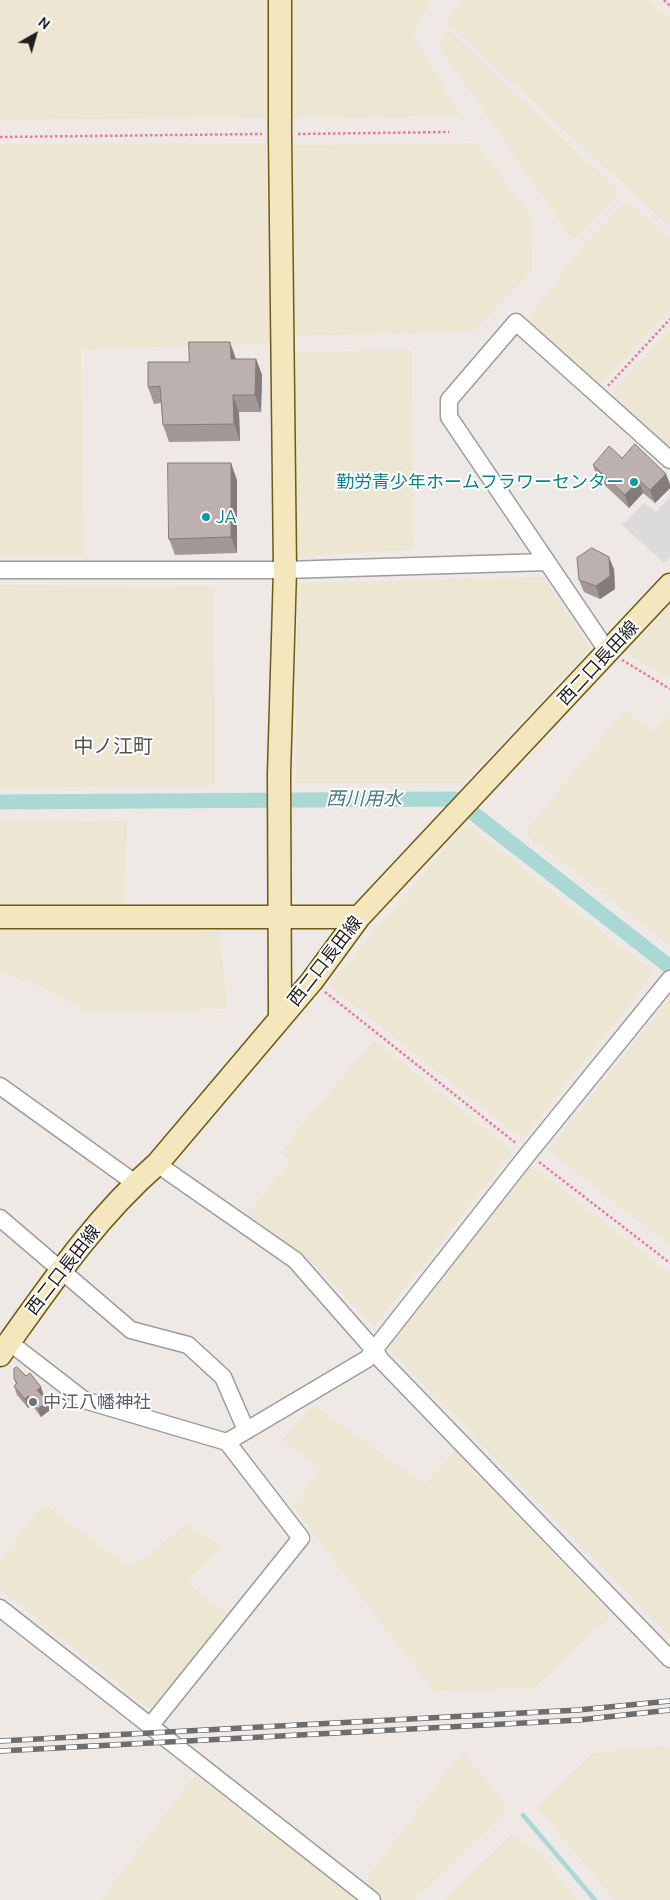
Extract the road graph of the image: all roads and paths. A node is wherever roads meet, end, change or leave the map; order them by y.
1 (280, 0) edge
2 (664, 0) edge
3 (670, 6) edge
4 (448, 132) dead end
5 (280, 134) junction
6 (0, 137) edge
7 (670, 319) edge
8 (600, 395) junction
9 (670, 460) edge
10 (547, 562) junction
11 (0, 570) edge
12 (285, 570) junction
13 (670, 585) edge
14 (608, 652) junction
15 (670, 689) edge
16 (0, 917) edge
17 (280, 917) junction
18 (359, 917) junction
19 (670, 979) edge
20 (312, 981) junction
21 (280, 1017) junction
22 (0, 1086) edge
23 (528, 1154) junction
24 (157, 1164) junction
25 (135, 1183) junction
26 (0, 1218) edge
27 (670, 1263) edge
28 (60, 1269) junction
29 (5, 1348) edge
30 (375, 1351) junction
31 (246, 1430) junction
32 (227, 1442) junction
33 (0, 1608) edge
34 (670, 1659) edge
35 (150, 1726) junction
36 (372, 1900) edge

1 - 5 street
2 - 3 path
4 - 5 path
5 - 6 path
5 - 12 street
7 - 8 path
8 - 9 street
8 - 10 street
10 - 12 street
10 - 14 street
11 - 12 street
12 - 17 street
13 - 14 street, 西二口長田線
14 - 15 path
14 - 18 street, 西二口長田線
16 - 17 street
17 - 18 street
17 - 21 street
18 - 20 street, 西二口長田線
19 - 23 street
20 - 21 street, 西二口長田線
20 - 23 path
21 - 24 street, 西二口長田線
22 - 25 street
23 - 27 path
23 - 30 street
24 - 25 street, 西二口長田線
24 - 30 street
25 - 28 street, 西二口長田線
26 - 28 street
28 - 29 street, 西二口長田線
28 - 31 street
29 - 32 street
30 - 31 street
30 - 34 street
31 - 32 street
32 - 35 street
33 - 35 street
35 - 36 street

